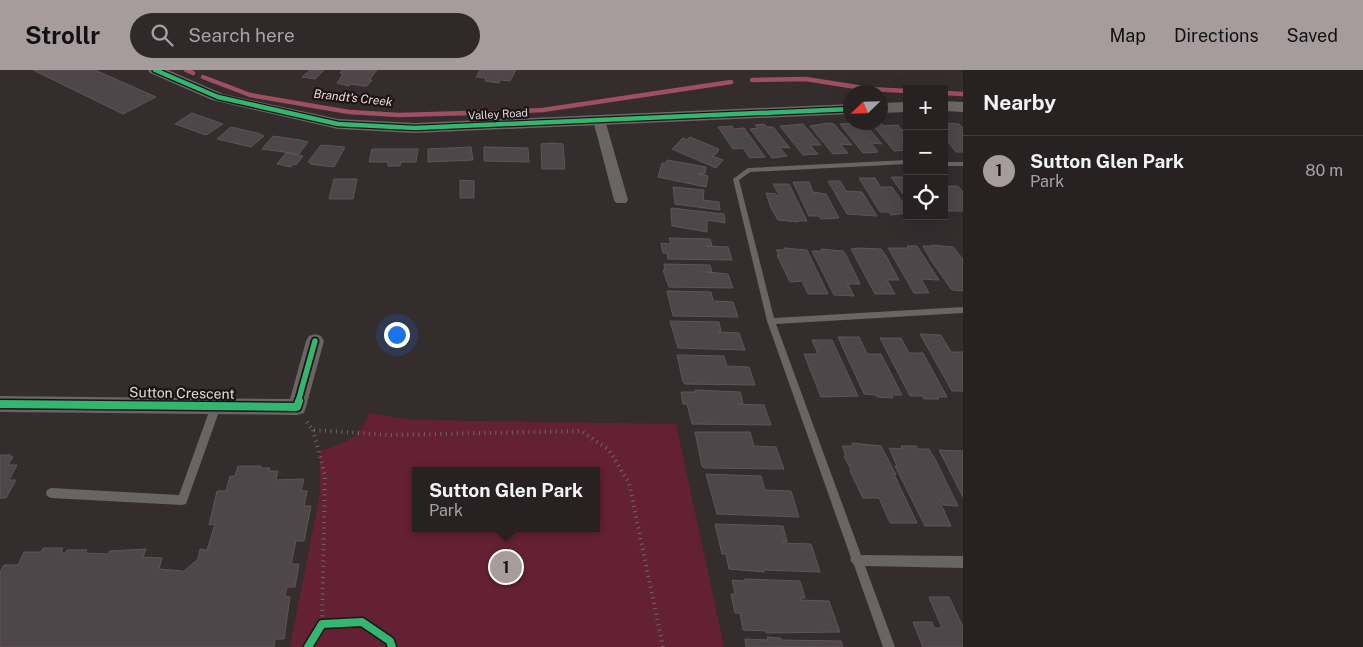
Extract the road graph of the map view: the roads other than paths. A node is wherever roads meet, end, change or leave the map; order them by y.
1 (155, 70) edge
2 (948, 106) edge
3 (903, 107) edge
4 (963, 107) edge
5 (888, 108) edge
6 (843, 109) edge
7 (599, 120) junction
8 (903, 162) edge
9 (948, 164) edge
10 (963, 164) edge
11 (621, 200) dead end
12 (963, 310) edge
13 (771, 321) junction
14 (314, 341) dead end
15 (0, 404) edge
16 (216, 406) junction
17 (51, 493) dead end
18 (856, 560) junction
19 (963, 562) edge
20 (889, 647) edge

1 - 7 street, Valley Road
2 - 4 street
3 - 5 street
6 - 7 street, Valley Road
7 - 11 street
8 - 13 lane
9 - 10 lane
12 - 13 lane
13 - 18 lane
14 - 16 street, Sutton Crescent
15 - 16 street, Sutton Crescent
16 - 17 lane
18 - 19 lane
18 - 20 lane

